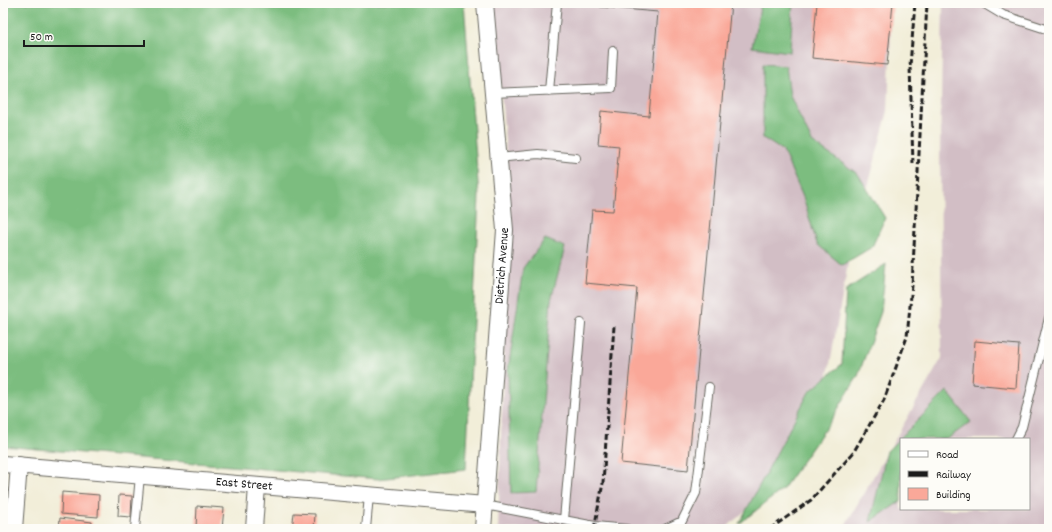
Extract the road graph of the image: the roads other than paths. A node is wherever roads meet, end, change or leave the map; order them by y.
1 (485, 3) edge
2 (557, 3) edge
3 (983, 3) edge
4 (1049, 30) edge
5 (613, 51) dead end
6 (549, 91) junction
7 (493, 93) junction
8 (499, 158) junction
9 (576, 158) dead end
10 (1049, 318) edge
11 (580, 323) dead end
12 (709, 387) dead end
13 (1016, 438) edge
14 (11, 465) edge
15 (140, 476) junction
16 (257, 486) junction
17 (368, 495) junction
18 (485, 505) junction
19 (564, 520) junction
20 (14, 529) edge
21 (135, 529) edge
22 (254, 529) edge
23 (366, 529) edge
24 (483, 529) edge
25 (627, 529) edge
26 (666, 529) edge

1 - 7 street, Dietrich Avenue
2 - 6 lane
3 - 4 lane
5 - 6 lane
6 - 7 lane
7 - 8 street, Dietrich Avenue
8 - 9 lane
8 - 18 street, Dietrich Avenue
10 - 13 lane
11 - 19 lane
12 - 26 lane
14 - 15 street, East Street
14 - 20 street
15 - 16 street, East Street
15 - 21 lane
16 - 17 street, East Street
16 - 22 street
17 - 18 street, East Street
17 - 23 lane
18 - 19 lane
18 - 24 street, Dietrich Avenue
19 - 25 lane

